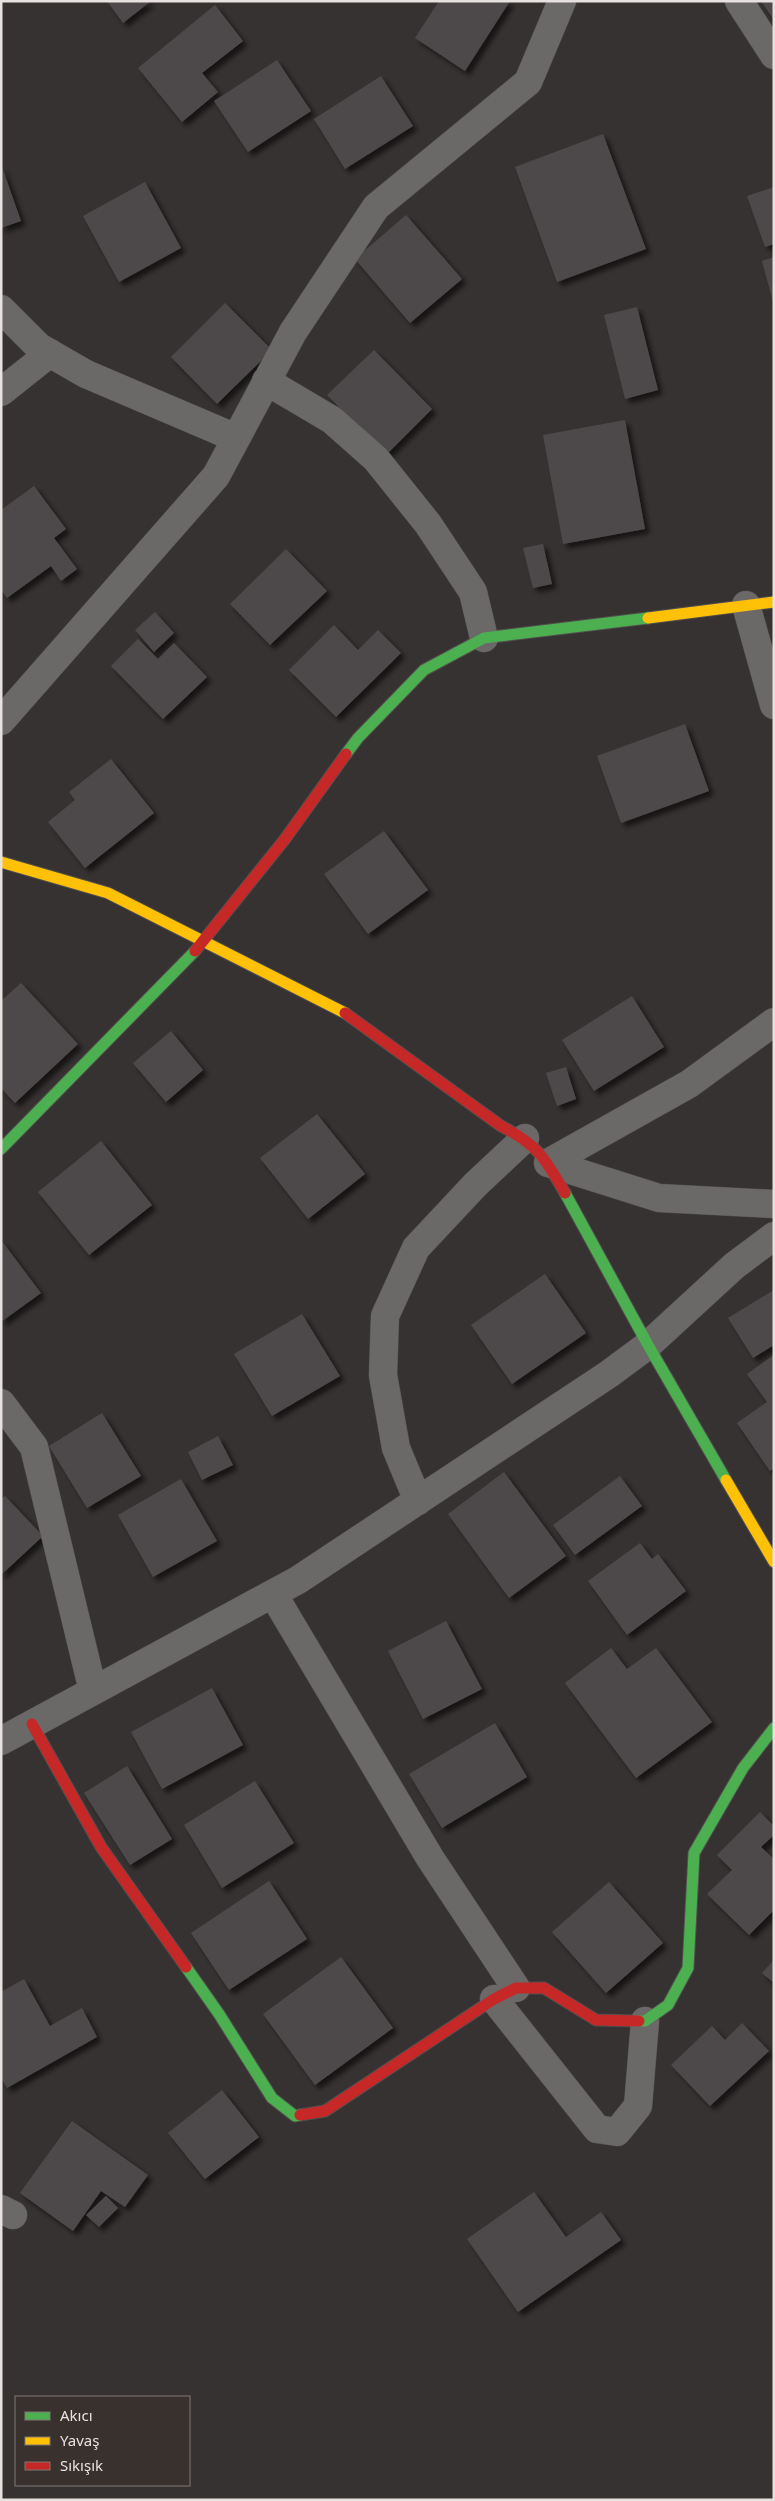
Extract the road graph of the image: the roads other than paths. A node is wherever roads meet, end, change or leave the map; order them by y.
1 (562, 1) edge
2 (739, 1) edge
3 (774, 55) edge
4 (1, 309) edge
5 (50, 353) junction
6 (266, 381) junction
7 (1, 392) edge
8 (236, 438) junction
9 (774, 602) edge
10 (746, 605) junction
11 (484, 638) junction
12 (774, 705) edge
13 (1, 721) edge
14 (1, 862) edge
15 (204, 941) junction
16 (774, 1022) edge
17 (525, 1138) junction
18 (2, 1148) edge
19 (548, 1163) junction
20 (774, 1204) edge
21 (774, 1236) edge
22 (648, 1345) junction
23 (1, 1403) edge
24 (418, 1501) junction
25 (774, 1562) edge
26 (274, 1594) junction
27 (93, 1691) junction
28 (32, 1724) junction
29 (774, 1728) edge
30 (1, 1740) edge
31 (505, 1994) junction
32 (645, 2021) junction

1 - 6 street
2 - 3 street
4 - 5 street
5 - 7 street
5 - 8 street
6 - 8 street
6 - 11 street
8 - 13 street
9 - 10 street
10 - 11 street
10 - 12 street
11 - 15 street
14 - 15 street
15 - 17 street
15 - 18 street
16 - 19 street
17 - 19 street
17 - 24 street
19 - 20 street
19 - 22 street
21 - 22 street
22 - 24 street
22 - 25 street
23 - 27 street
24 - 26 street
26 - 27 street
26 - 31 street
27 - 28 street
28 - 30 street
28 - 31 street
29 - 32 street
31 - 32 street
31 - 32 street

